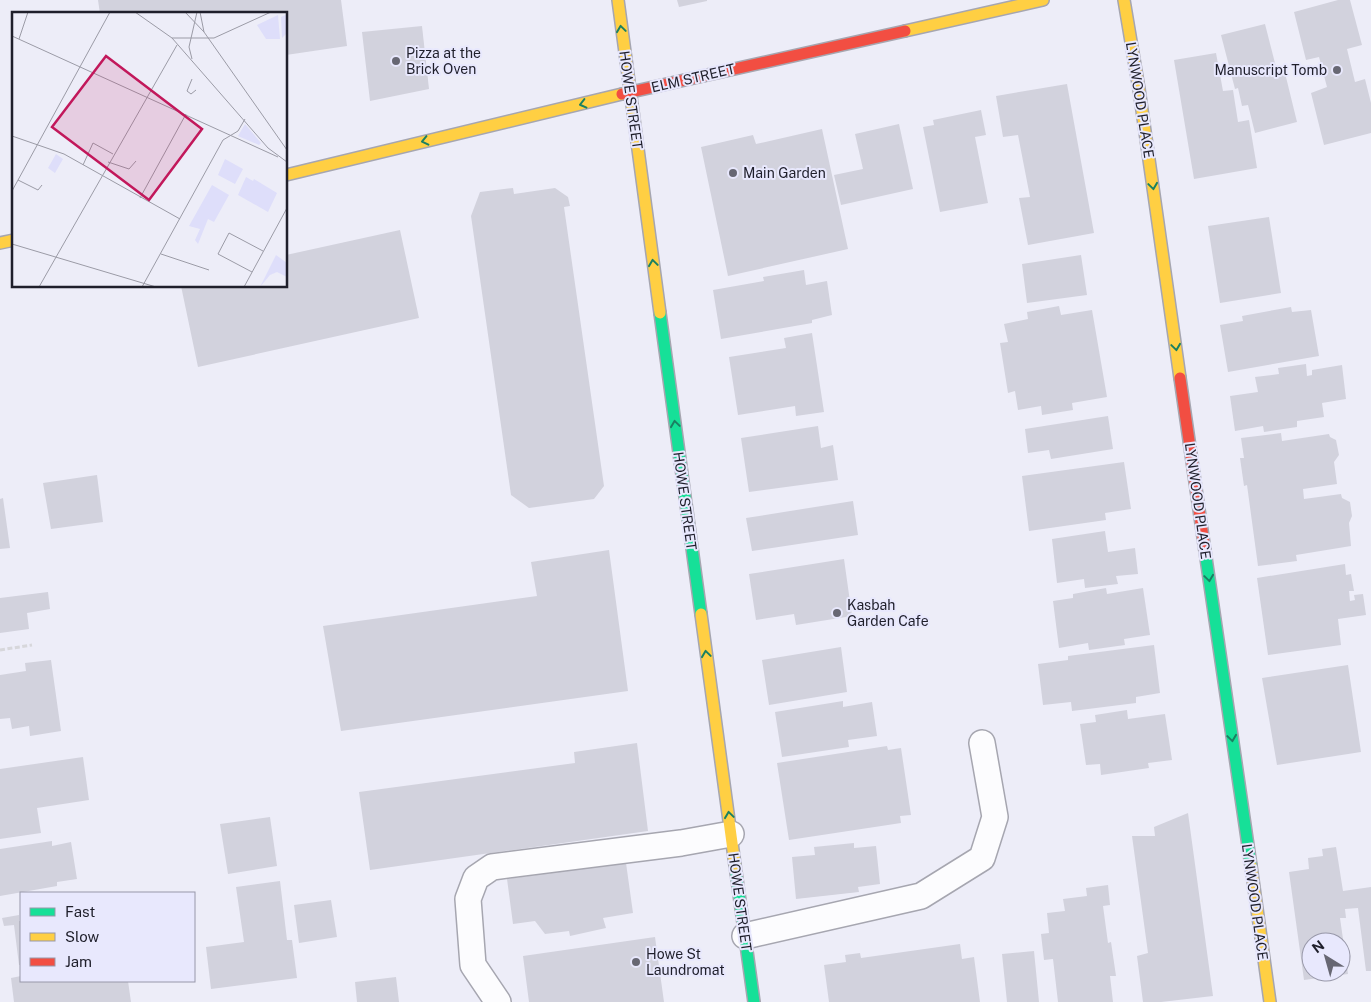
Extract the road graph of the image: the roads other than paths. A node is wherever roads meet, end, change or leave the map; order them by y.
1 (618, 0) edge
2 (1043, 0) edge
3 (1124, 0) edge
4 (630, 92) junction
5 (288, 175) edge
6 (982, 743) dead end
7 (731, 834) junction
8 (745, 936) junction
9 (498, 1002) edge
10 (754, 1002) edge
11 (1270, 1002) edge

4 -> 1 street, HOWE STREET
2 - 4 street, ELM STREET
3 -> 11 street, LYNWOOD PLACE
4 -> 5 street, ELM STREET
7 -> 4 street, HOWE STREET
6 - 8 lane
7 - 8 street, HOWE STREET
7 - 9 lane
8 - 10 street, HOWE STREET

